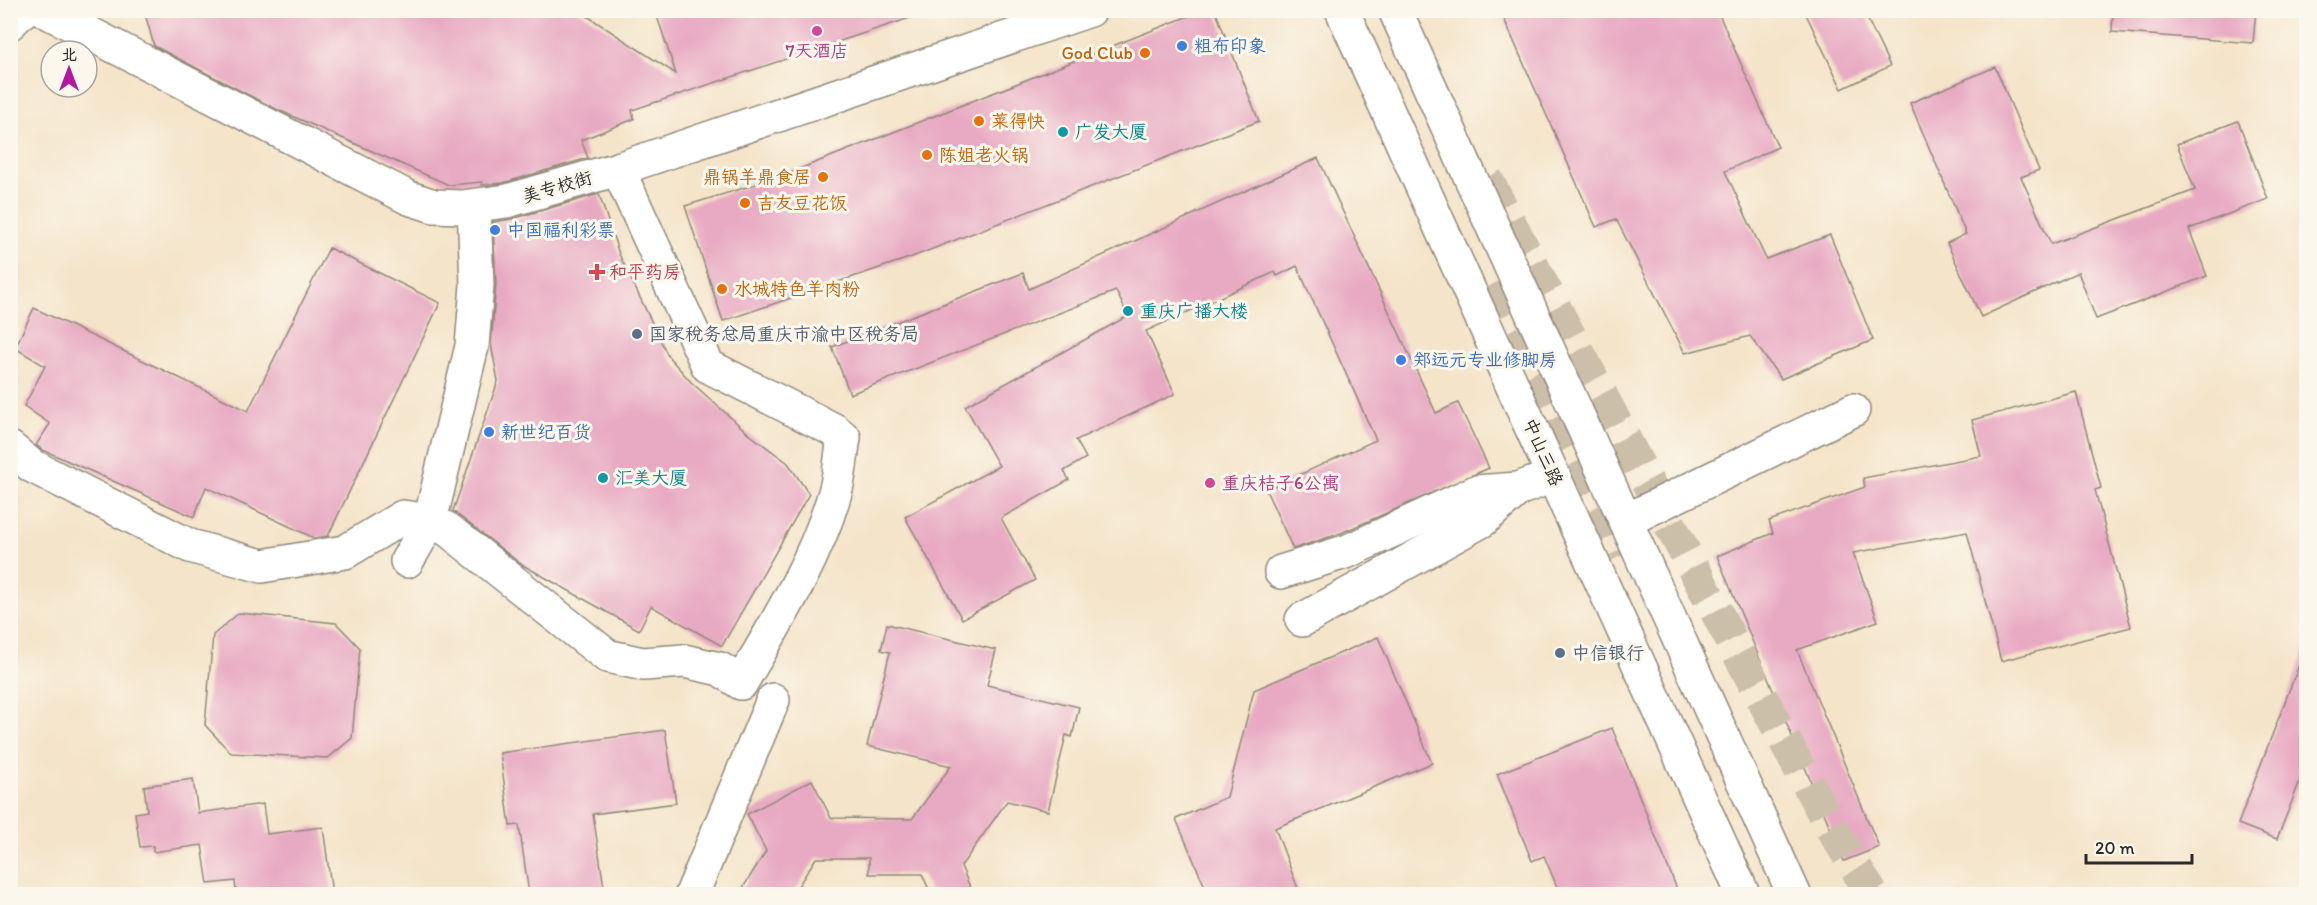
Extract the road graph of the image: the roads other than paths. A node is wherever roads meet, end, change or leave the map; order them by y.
1 (22, 10) edge
2 (44, 10) edge
3 (1090, 10) edge
4 (1342, 10) edge
5 (1395, 10) edge
6 (10, 23) edge
7 (618, 169) junction
8 (474, 206) junction
9 (1852, 410) dead end
10 (10, 448) edge
11 (1553, 476) junction
12 (1518, 489) junction
13 (430, 521) junction
14 (1625, 521) junction
15 (407, 561) dead end
16 (1281, 572) dead end
17 (1302, 620) dead end
18 (773, 700) dead end
19 (692, 894) edge
20 (1743, 894) edge
21 (1794, 894) edge

1 - 6 street
2 - 8 street, 美专校街
3 - 7 street, 美专校街
4 - 11 street, 中山三路
5 - 14 street
7 - 8 street, 美专校街
7 - 13 street
8 - 13 street
9 - 14 street
10 - 13 street
11 - 12 street
11 - 20 street, 中山三路
12 - 16 street
12 - 17 street
13 - 15 street
14 - 21 street
18 - 19 street

